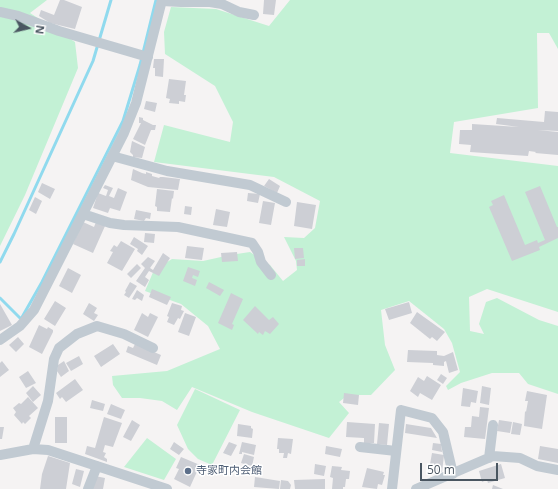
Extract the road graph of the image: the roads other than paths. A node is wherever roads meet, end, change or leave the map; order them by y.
1 (162, 0) edge
2 (0, 12) edge
3 (254, 15) dead end
4 (148, 57) junction
5 (112, 156) junction
6 (286, 202) dead end
7 (83, 214) junction
8 (271, 276) dead end
9 (0, 340) edge
10 (153, 348) dead end
11 (493, 425) dead end
12 (360, 446) dead end
13 (33, 449) junction
14 (396, 451) junction
15 (0, 454) edge
16 (489, 458) junction
17 (97, 466) junction
18 (558, 470) edge
19 (453, 474) junction
20 (88, 489) edge
21 (168, 489) edge
22 (392, 489) edge
23 (416, 489) edge

1 - 3 street
1 - 4 street
2 - 4 street
4 - 5 street
5 - 6 street
5 - 7 street
7 - 8 street
7 - 9 street
10 - 13 street
11 - 16 street
12 - 14 street
13 - 15 street
13 - 17 street
14 - 19 street
14 - 22 street
16 - 18 street
16 - 19 street
17 - 20 street
17 - 21 street
19 - 23 street

